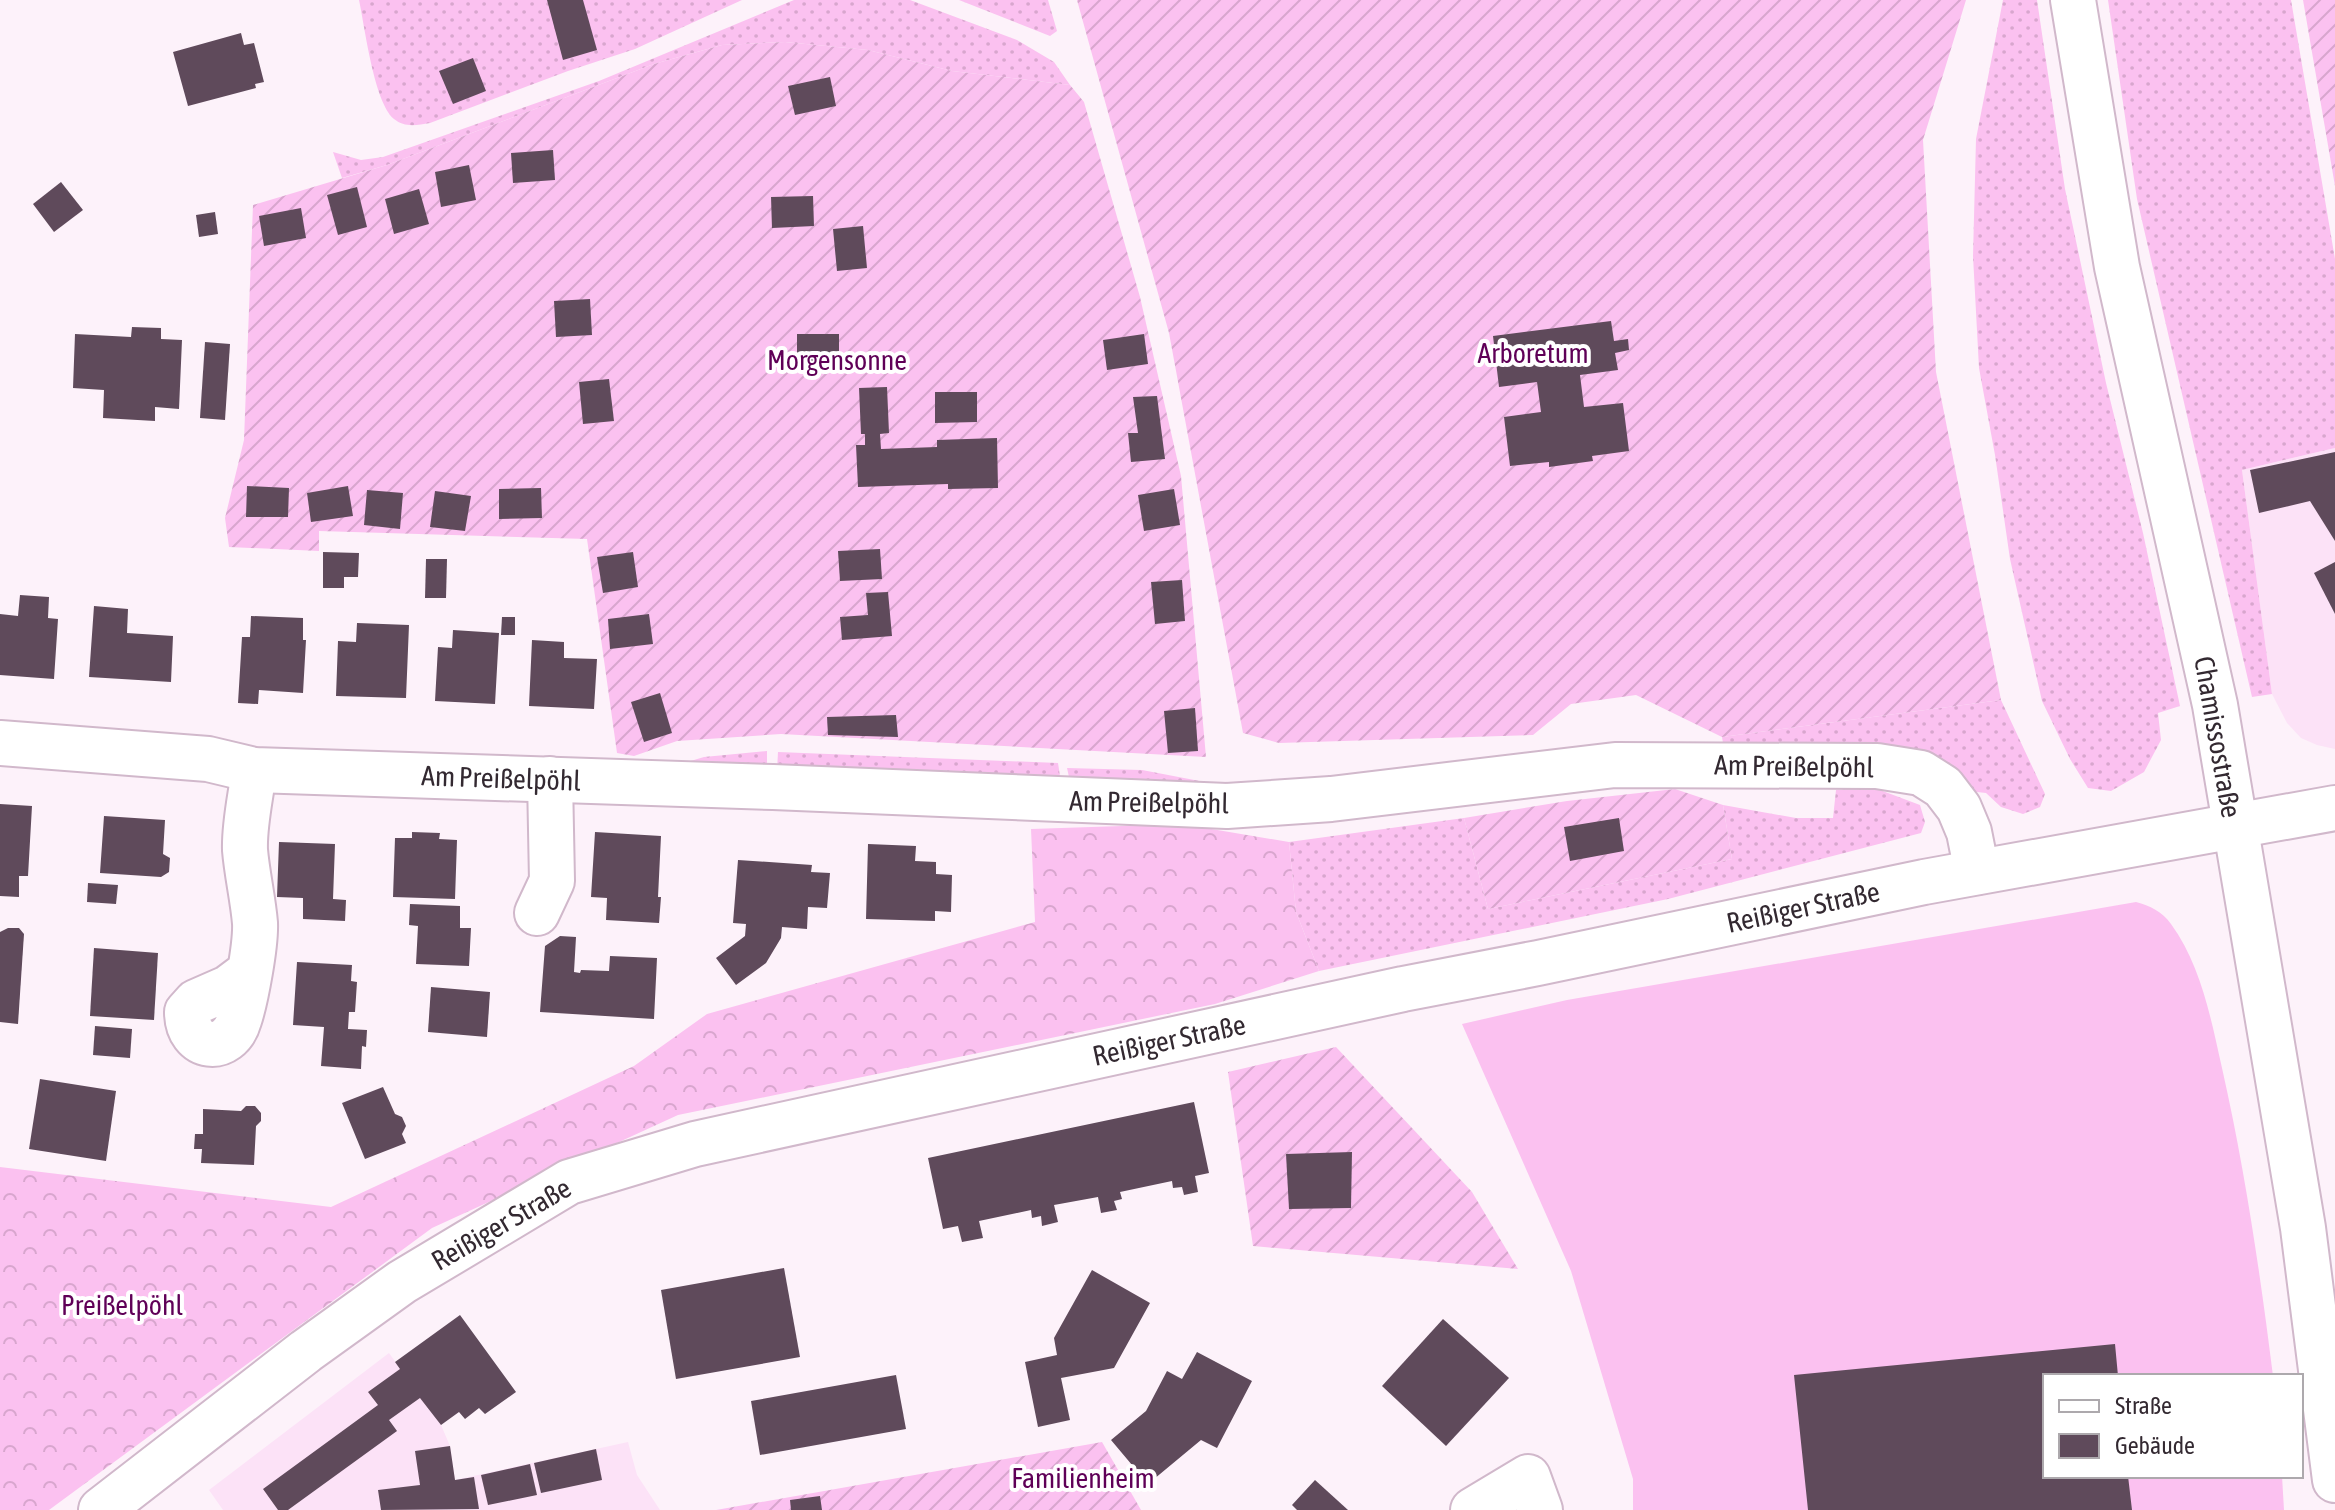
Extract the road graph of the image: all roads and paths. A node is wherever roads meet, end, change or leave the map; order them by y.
1 (2073, 0) edge
2 (0, 743) edge
3 (254, 770) junction
4 (550, 779) junction
5 (2335, 808) edge
6 (2234, 825) junction
7 (1977, 872) junction
8 (537, 913) dead end
9 (248, 973) dead end
10 (2335, 1480) edge
11 (1534, 1494) edge
12 (101, 1510) edge
13 (1473, 1510) edge

1 - 6 street, Chamissostraße
2 - 3 street, Am Preißelpöhl
3 - 4 street, Am Preißelpöhl
3 - 9 street
4 - 7 street, Am Preißelpöhl
4 - 8 street
5 - 6 street, Reißiger Straße
6 - 7 street, Reißiger Straße
6 - 10 street, Chamissostraße
7 - 12 street, Reißiger Straße
11 - 13 street

